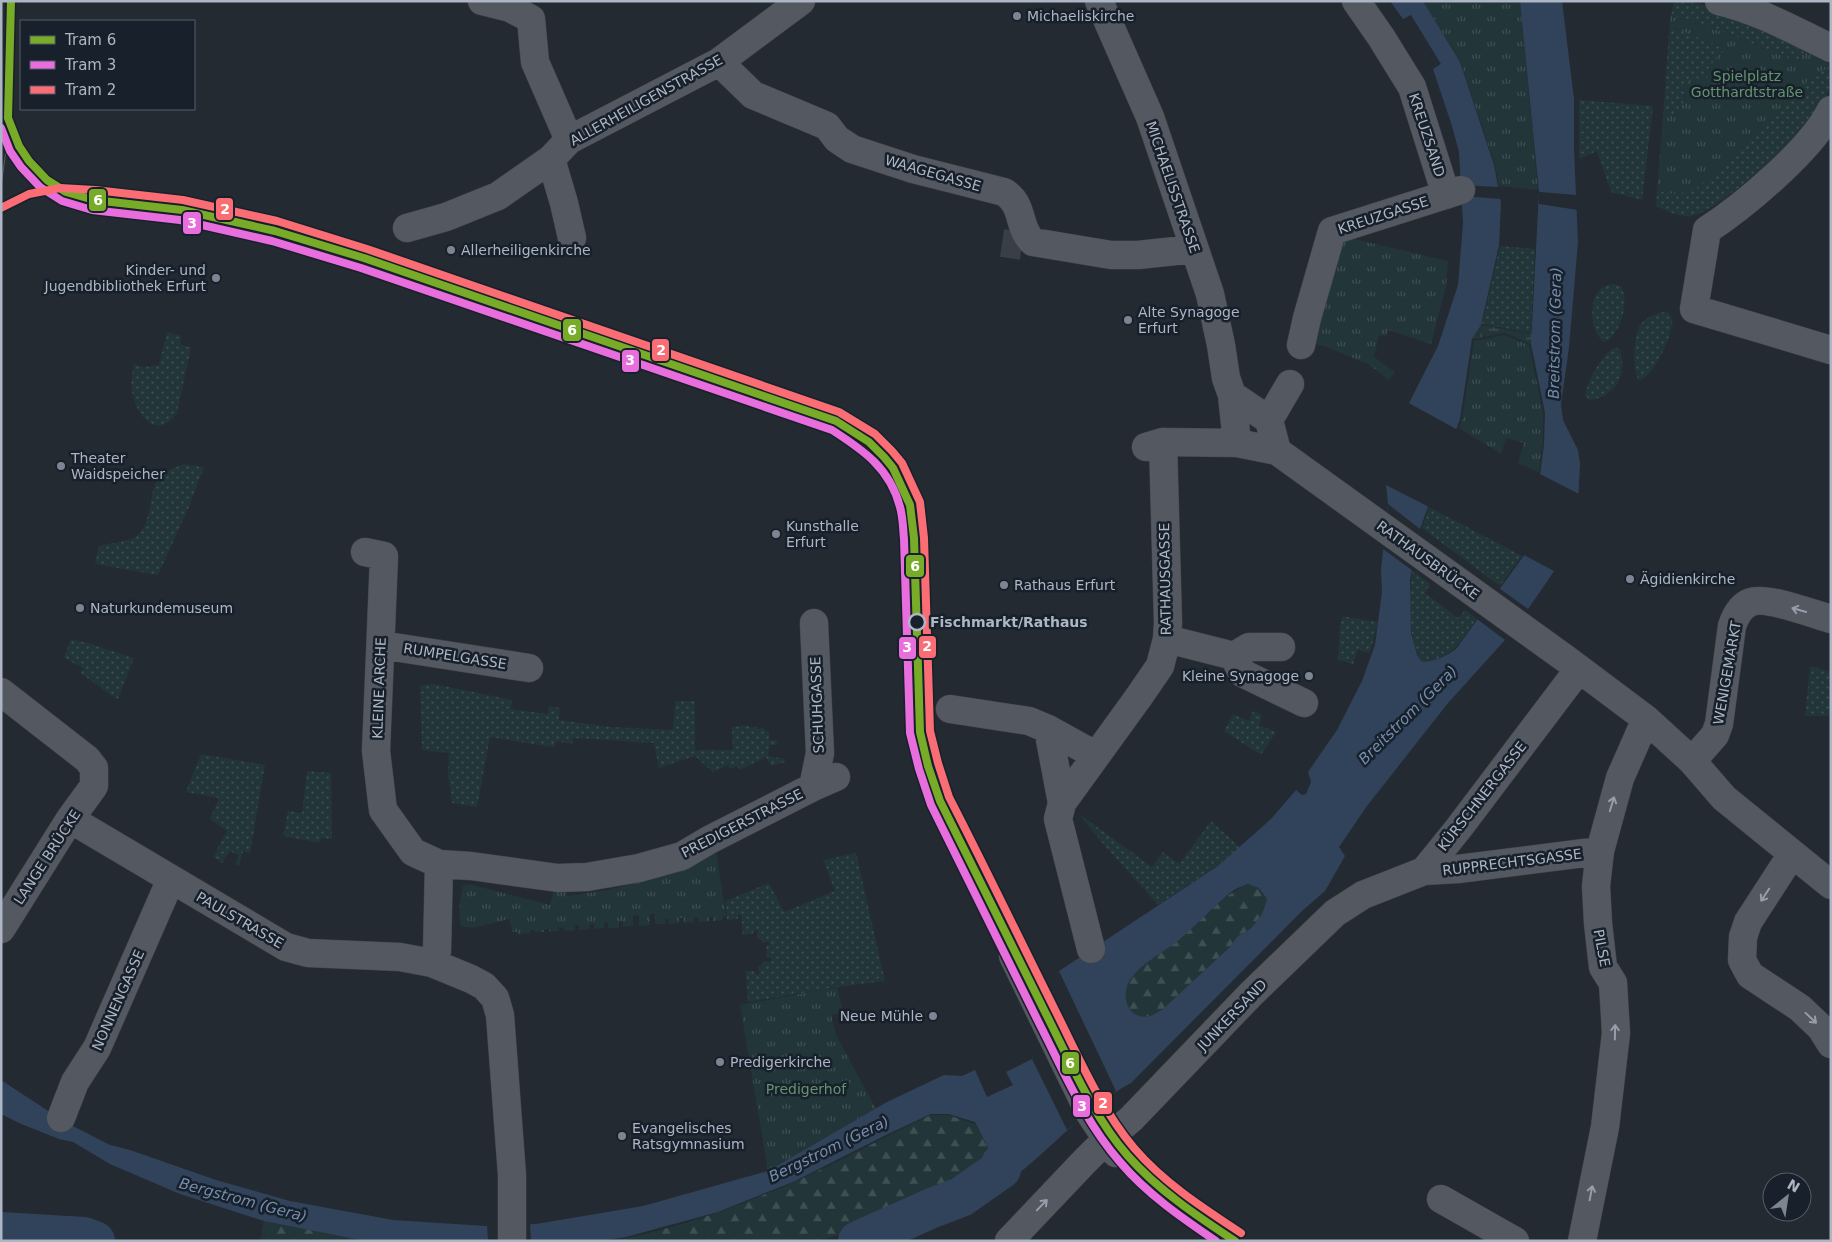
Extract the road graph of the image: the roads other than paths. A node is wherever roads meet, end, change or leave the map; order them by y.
1 (482, 1) edge
2 (801, 1) edge
3 (1099, 1) edge
4 (1356, 1) edge
5 (1719, 1) edge
6 (510, 4) edge
7 (1831, 48) edge
8 (719, 62) junction
9 (1831, 110) edge
10 (560, 149) junction
11 (1453, 192) joint
12 (407, 228) dead end
13 (572, 238) dead end
14 (1194, 249) junction
15 (1301, 345) dead end
16 (1831, 350) edge
17 (1290, 384) dead end
18 (1229, 387) junction
19 (1277, 419) junction
20 (1237, 442) junction
21 (1276, 451) junction
22 (365, 552) dead end
23 (1831, 619) edge
24 (814, 623) dead end
25 (1167, 639) junction
26 (381, 645) junction
27 (1281, 647) dead end
28 (1244, 648) junction
29 (529, 668) dead end
30 (1579, 669) junction
31 (1, 692) edge
32 (1304, 703) dead end
33 (950, 709) dead end
34 (1646, 719) junction
35 (1048, 729) junction
36 (1095, 755) junction
37 (1692, 761) junction
38 (824, 782) joint
39 (1062, 803) junction
40 (70, 819) junction
41 (400, 834) joint
42 (1600, 851) junction
43 (1792, 854) junction
44 (439, 864) junction
45 (1424, 871) junction
46 (171, 879) junction
47 (1831, 885) edge
48 (1363, 895) joint
49 (1, 929) edge
50 (1090, 948) dead end
51 (1013, 956) dead end
52 (432, 963) junction
53 (1831, 1044) edge
54 (60, 1118) dead end
55 (1111, 1147) junction
56 (1441, 1199) dead end
57 (512, 1232) edge
58 (1009, 1241) edge
59 (1515, 1241) edge
60 (1582, 1241) edge

1 - 6 street
2 - 8 street, ALLERHEILIGENSTRASSE
3 - 14 street, MICHAELISSTRASSE
4 - 11 street, KREUZSAND
5 - 7 street
6 - 10 street
8 - 10 street, ALLERHEILIGENSTRASSE
8 - 14 street, WAAGEGASSE
9 - 16 street
10 - 12 street, ALLERHEILIGENSTRASSE
10 - 13 street
11 - 15 street, KREUZGASSE
14 - 18 street, MICHAELISSTRASSE
17 - 19 street
18 - 19 street
18 - 20 street, MICHAELISSTRASSE
19 - 20 street
19 - 21 street
20 - 21 street
20 - 25 street, RATHAUSGASSE
21 - 30 street, RATHAUSBRÜCKE
22 - 26 street, KLEINE ARCHE
23 -> 37 street, WENIGEMARKT
24 - 38 street, SCHUHGASSE
25 - 28 street
25 - 36 street, RATHAUSGASSE
26 - 29 street, RUMPELGASSE
26 - 41 street, KLEINE ARCHE
27 - 28 street
28 - 32 street
30 - 34 street
30 - 45 street, KÜRSCHNERGASSE
31 - 40 street, LANGE BRÜCKE
33 - 35 street
34 - 37 street
42 -> 34 street, PILSE
35 - 36 street
35 - 39 street, RATHAUSGASSE
36 - 39 street, RATHAUSGASSE
37 - 43 street
38 - 44 street, PREDIGERSTRASSE
39 - 50 street, RATHAUSGASSE
40 - 46 street, PAULSTRASSE
40 - 49 street, LANGE BRÜCKE
41 - 44 street, PREDIGERSTRASSE
42 - 45 street, RUPPRECHTSGASSE
60 -> 42 street, PILSE
43 - 47 street
43 -> 53 street
44 - 52 street
45 - 48 street, KÜRSCHNERGASSE
46 - 52 street, PAULSTRASSE
46 - 54 street, NONNENGASSE
48 - 55 street, JUNKERSAND
51 - 55 street
52 - 57 street, PAULSTRASSE
58 -> 55 street, JUNKERSAND
56 - 59 street

